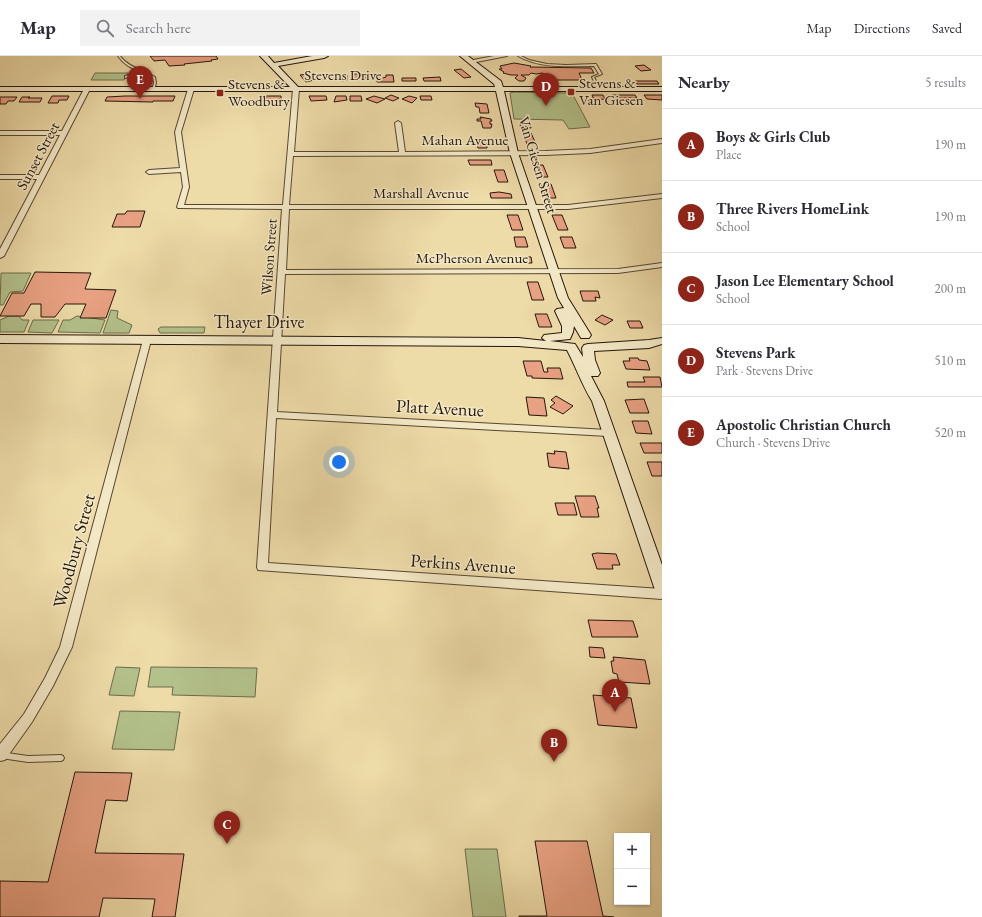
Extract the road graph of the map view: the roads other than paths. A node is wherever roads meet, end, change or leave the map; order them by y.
1 (119, 56) edge
2 (264, 56) edge
3 (324, 56) edge
4 (464, 56) edge
5 (504, 56) edge
6 (519, 56) edge
7 (471, 61) junction
8 (273, 65) junction
9 (145, 72) junction
10 (126, 77) dead end
11 (599, 88) junction
12 (0, 89) edge
13 (87, 89) junction
14 (153, 89) junction
15 (191, 89) junction
16 (296, 89) junction
17 (500, 89) junction
18 (662, 89) edge
19 (398, 123) dead end
20 (0, 133) edge
21 (65, 133) junction
22 (662, 141) edge
23 (514, 153) junction
24 (291, 154) junction
25 (402, 154) junction
26 (183, 170) junction
27 (149, 172) dead end
28 (0, 177) edge
29 (41, 177) junction
30 (662, 196) edge
31 (286, 206) junction
32 (532, 206) junction
33 (0, 256) edge
34 (662, 265) edge
35 (283, 272) junction
36 (555, 272) junction
37 (563, 298) junction
38 (586, 335) junction
39 (0, 339) edge
40 (277, 339) junction
41 (147, 340) junction
42 (569, 341) junction
43 (661, 341) edge
44 (588, 348) junction
45 (598, 401) junction
46 (271, 415) junction
47 (608, 433) junction
48 (262, 567) joint
49 (662, 587) edge
50 (662, 594) edge
51 (0, 755) edge
52 (61, 758) dead end

1 - 9 lane
2 - 8 street
3 - 8 street
4 - 7 street, Van Giesen Street
5 - 7 street
6 - 11 lane
7 - 17 street, Van Giesen Street
8 - 16 street
9 - 10 lane
9 - 14 lane
11 - 17 street, Stevens Drive
11 - 18 street, Stevens Drive
12 - 13 street, Stevens Drive
13 - 14 street, Stevens Drive
13 - 21 street, Sunset Street
14 - 15 street, Stevens Drive
15 - 16 street, Stevens Drive
15 - 26 street
16 - 17 street, Stevens Drive
16 - 24 street, Wilson Street
17 - 23 street, Van Giesen Street
19 - 25 street
20 - 21 street
21 - 29 street, Sunset Street
22 - 23 street, Mahan Avenue
23 - 25 street, Mahan Avenue
23 - 32 street, Van Giesen Street
24 - 25 street, Mahan Avenue
24 - 31 street, Wilson Street
26 - 27 street
26 - 31 street, Marshall Avenue
28 - 29 street
29 - 33 street, Sunset Street
30 - 32 street, Marshall Avenue
31 - 32 street, Marshall Avenue
31 - 35 street, Wilson Street
32 - 36 street, Van Giesen Street
34 - 36 street, McPherson Avenue
35 - 36 street, McPherson Avenue
35 - 40 street, Wilson Street
36 - 37 street, Van Giesen Street
37 - 38 street, Van Giesen Street
37 - 42 street, Van Giesen Street
38 - 42 street
38 - 43 street
38 - 44 street, Van Giesen Street
39 - 41 street, Thayer Drive
40 - 41 street, Thayer Drive
40 - 42 street, Thayer Drive
40 - 46 street, Wilson Street
41 - 51 street, Woodbury Street
42 - 44 street
42 - 45 street, Van Giesen Street
43 - 44 street
44 - 45 street, Van Giesen Street
45 - 47 street, Van Giesen Street
46 - 47 street, Platt Avenue
46 - 48 street, Wilson Street
47 - 49 street, Van Giesen Street
48 - 50 street, Perkins Avenue
51 - 52 lane

